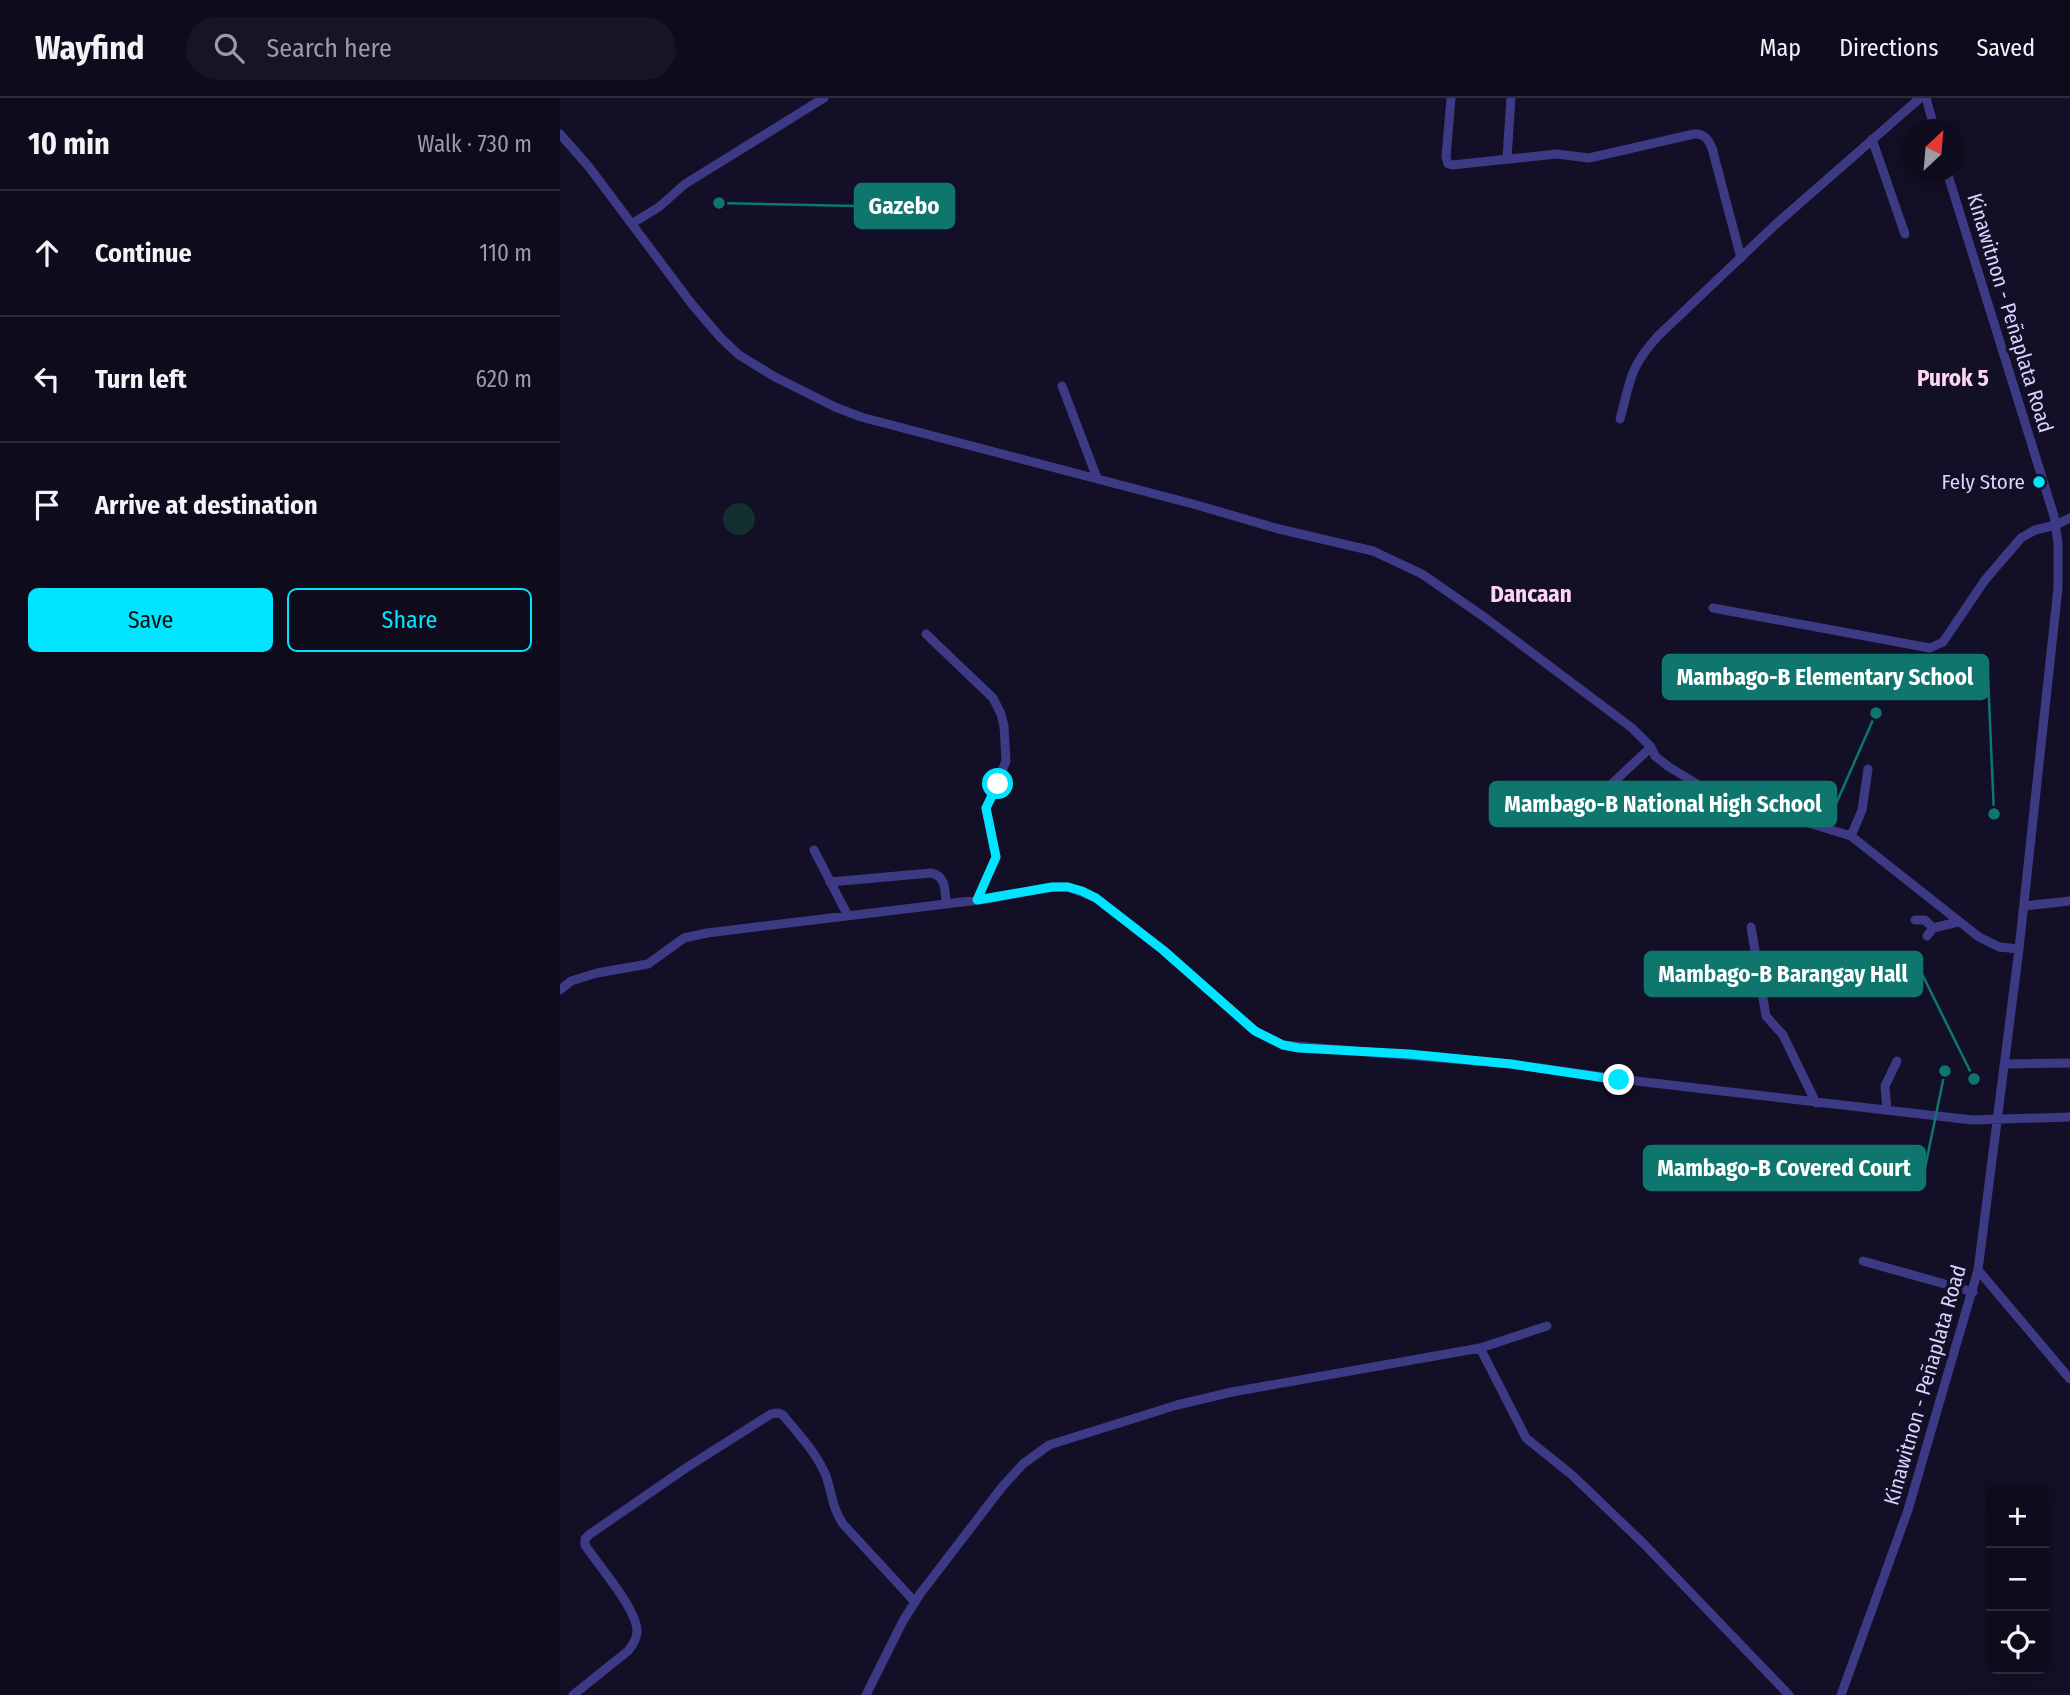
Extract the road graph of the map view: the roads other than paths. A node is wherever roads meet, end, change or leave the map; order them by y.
1 (824, 98) edge
2 (1451, 98) edge
3 (1511, 98) edge
4 (1920, 98) edge
5 (1926, 98) edge
6 (1932, 119) edge
7 (560, 134) edge
8 (1872, 139) junction
9 (1507, 158) junction
10 (1950, 182) edge
11 (633, 223) junction
12 (1905, 234) dead end
13 (1741, 258) junction
14 (1062, 386) dead end
15 (1620, 419) dead end
16 (1097, 478) junction
17 (2070, 518) edge
18 (2056, 525) junction
19 (1713, 608) dead end
20 (926, 634) dead end
21 (1651, 747) junction
22 (1868, 769) dead end
23 (1583, 811) dead end
24 (1851, 836) junction
25 (814, 850) dead end
26 (830, 882) junction
27 (977, 900) junction
28 (2070, 901) edge
29 (946, 903) junction
30 (2024, 906) junction
31 (847, 914) junction
32 (1915, 920) dead end
33 (1958, 922) junction
34 (1748, 932) dead end
35 (2019, 949) junction
36 (560, 990) edge
37 (1897, 1061) dead end
38 (2070, 1063) edge
39 (2005, 1064) junction
40 (1816, 1102) junction
41 (1886, 1110) junction
42 (2070, 1117) edge
43 (1998, 1120) junction
44 (1863, 1261) dead end
45 (1978, 1270) junction
46 (1973, 1292) junction
47 (1547, 1326) dead end
48 (1480, 1348) junction
49 (2070, 1380) edge
50 (915, 1602) junction
51 (573, 1695) edge
52 (866, 1695) edge
53 (1789, 1695) edge
54 (1841, 1695) edge

1 - 11 street
2 - 9 street
3 - 9 street
4 - 8 street
5 - 6 street
7 - 11 street
8 - 12 street
8 - 13 street
9 - 13 street
10 - 18 street, Kinawitnon - Peñaplata Road
11 - 16 street
13 - 15 street
14 - 16 street
16 - 21 street
17 - 18 street
18 - 19 street
18 - 30 street, Kinawitnon - Peñaplata Road
20 - 27 street
21 - 23 street
21 - 24 street
22 - 24 street
24 - 33 street
25 - 26 street
26 - 29 street
26 - 31 street
27 - 29 street
27 - 40 street
28 - 30 street
29 - 31 street
30 - 35 street, Kinawitnon - Peñaplata Road
31 - 36 street
32 - 33 street
33 - 35 street
34 - 40 street
35 - 39 street, Kinawitnon - Peñaplata Road
37 - 41 street
38 - 39 street
39 - 43 street, Kinawitnon - Peñaplata Road
40 - 41 street
41 - 43 street
42 - 43 street
43 - 45 street, Kinawitnon - Peñaplata Road
44 - 46 street
45 - 46 street, Kinawitnon - Peñaplata Road
45 - 49 street
46 - 54 street, Kinawitnon - Peñaplata Road
47 - 48 street
48 - 50 street
48 - 53 street
50 - 51 street
50 - 52 street

